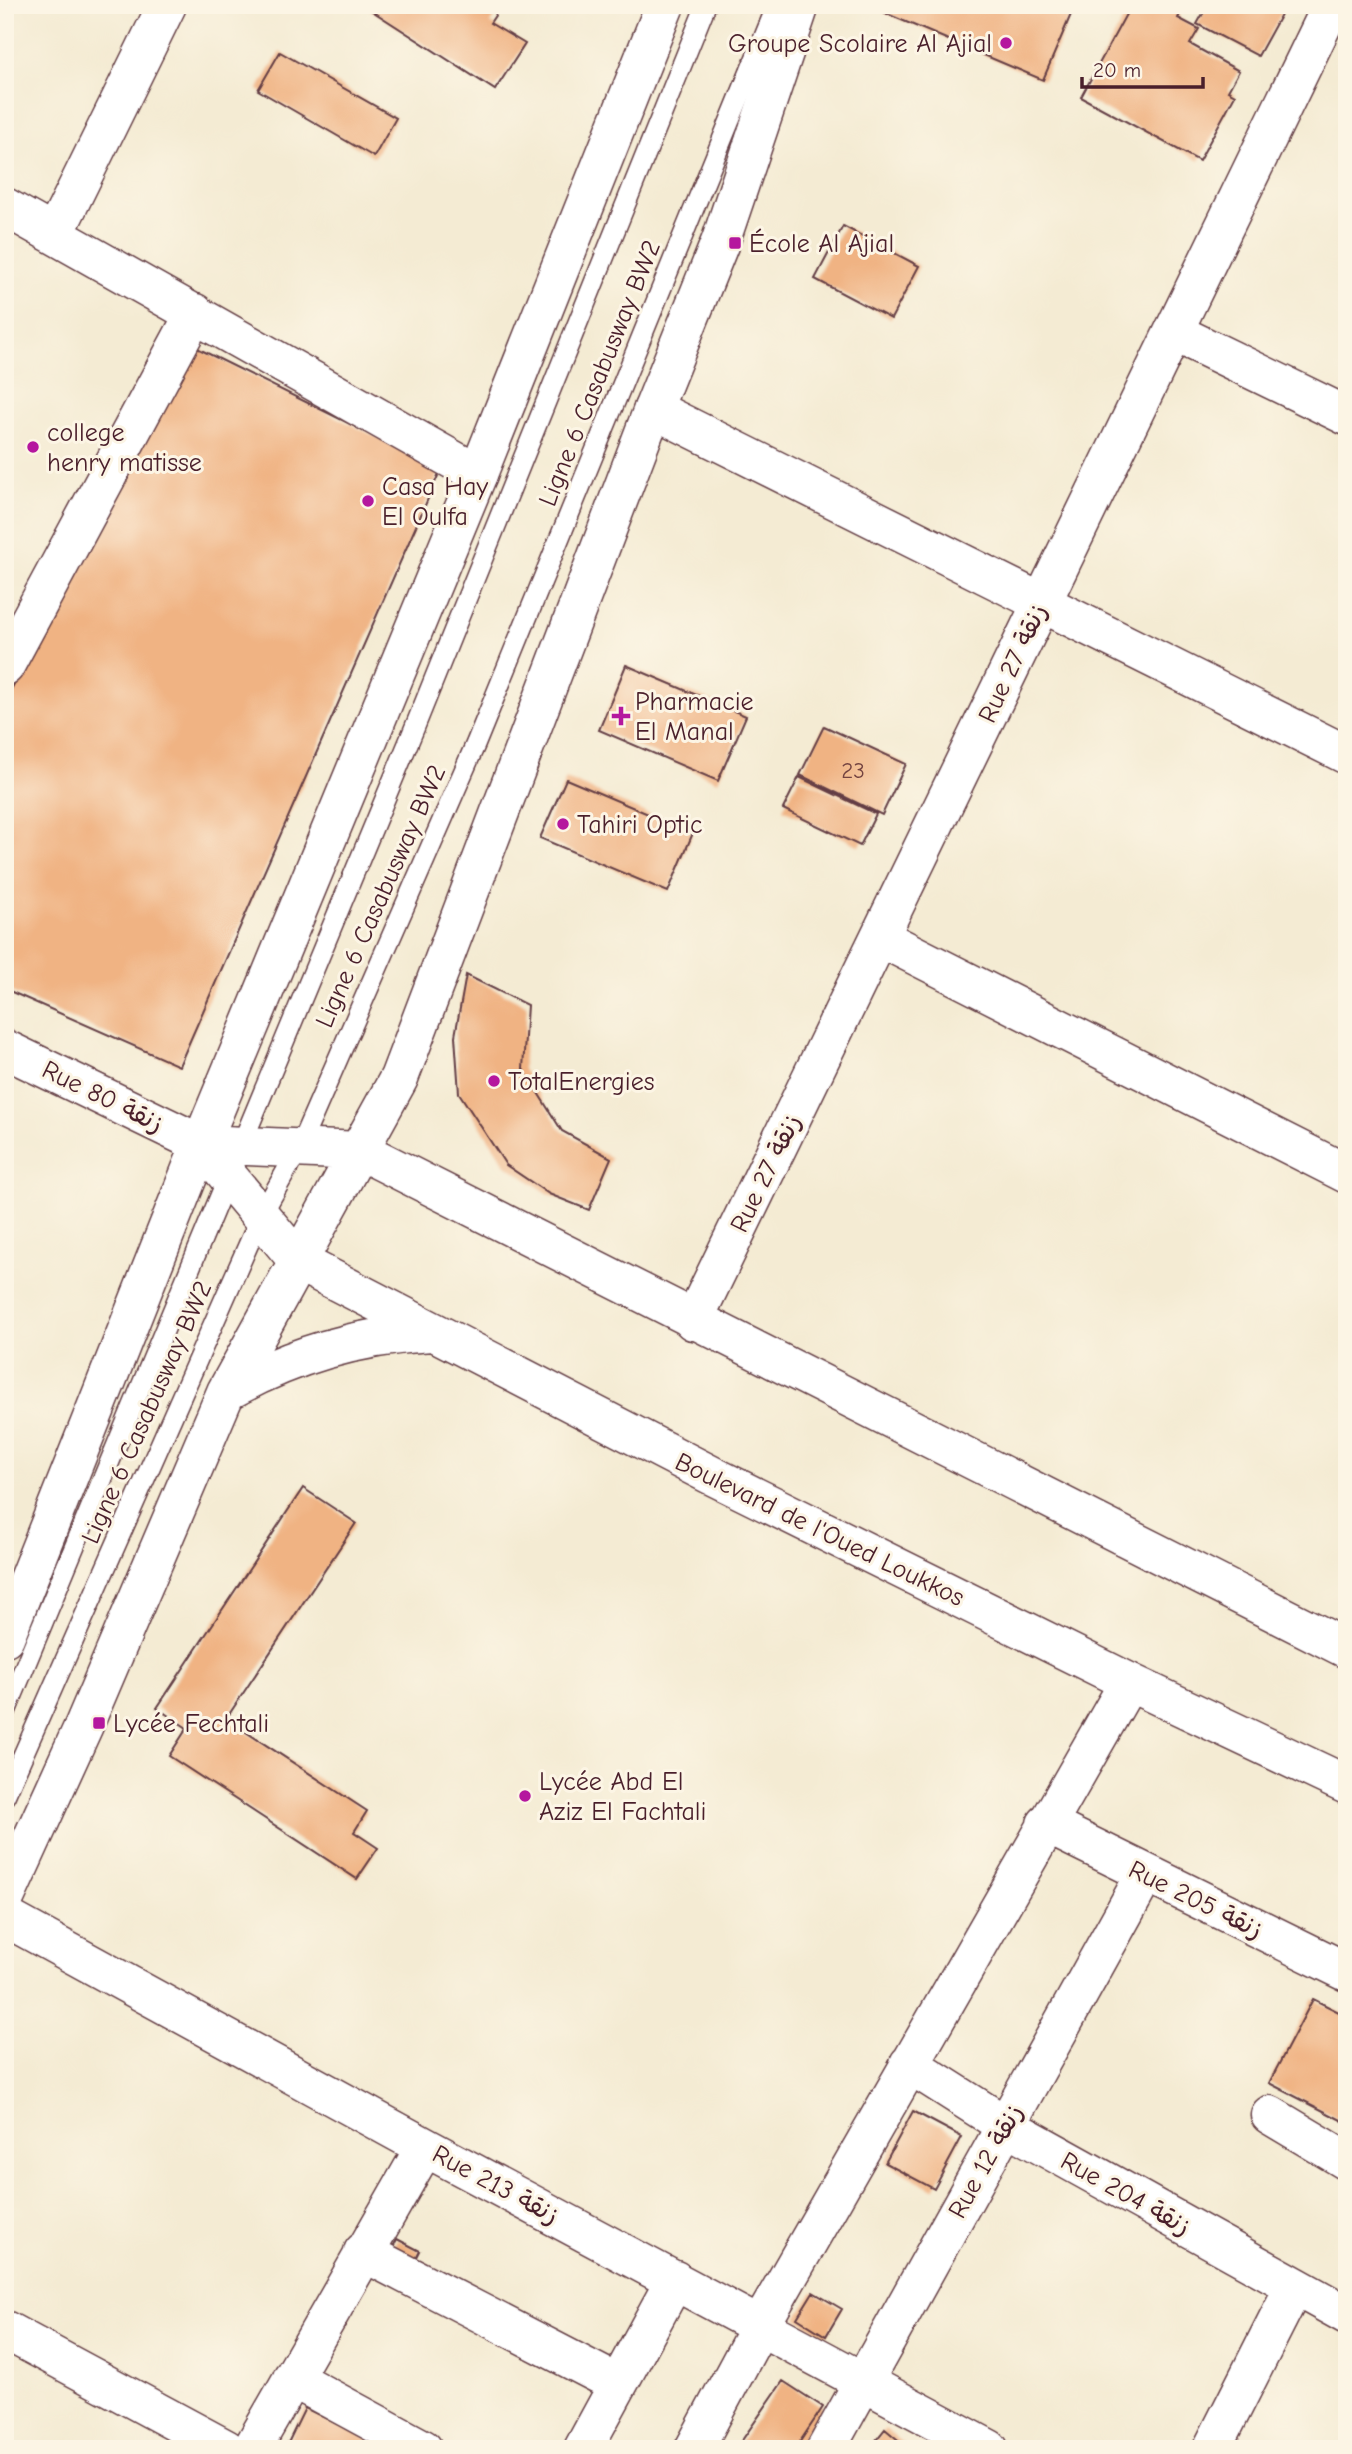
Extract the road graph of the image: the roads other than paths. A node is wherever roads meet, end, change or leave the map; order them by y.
1 (167, 5) edge
2 (706, 5) edge
3 (777, 5) edge
4 (800, 5) edge
5 (1332, 5) edge
6 (662, 9) edge
7 (5, 207) edge
8 (55, 233) junction
9 (195, 313) junction
10 (1175, 333) junction
11 (653, 409) junction
12 (1347, 416) edge
13 (478, 474) junction
14 (1041, 601) junction
15 (5, 666) edge
16 (1347, 755) edge
17 (881, 938) junction
18 (5, 1049) edge
19 (201, 1144) junction
20 (298, 1150) junction
21 (361, 1151) junction
22 (235, 1162) junction
23 (1347, 1174) edge
24 (261, 1216) junction
25 (299, 1262) junction
26 (693, 1321) junction
27 (432, 1332) junction
28 (226, 1392) junction
29 (5, 1637) edge
30 (1347, 1649) edge
31 (1129, 1682) junction
32 (5, 1714) edge
33 (1347, 1785) edge
34 (5, 1796) edge
35 (1046, 1825) junction
36 (1145, 1875) junction
37 (5, 1898) edge
38 (5, 1917) edge
39 (1347, 1972) edge
40 (909, 2064) junction
41 (1270, 2115) dead end
42 (1005, 2125) junction
43 (425, 2147) junction
44 (1347, 2161) edge
45 (363, 2252) junction
46 (676, 2280) junction
47 (1294, 2287) junction
48 (1347, 2315) edge
49 (760, 2326) junction
50 (5, 2330) edge
51 (292, 2378) junction
52 (863, 2381) junction
53 (618, 2384) junction
54 (205, 2444) edge
55 (251, 2449) edge
56 (423, 2449) edge
57 (583, 2449) edge
58 (694, 2449) edge
59 (826, 2449) edge
60 (989, 2449) edge
61 (1212, 2449) edge

1 - 8 street
2 - 22 lane, Ligne 6 Casabusway BW2
3 - 20 lane, Ligne 6 Casabusway BW2
4 - 11 street
5 - 10 street, Rue 27 زنقة
6 - 13 street
7 - 8 street
8 - 9 street
9 - 13 street
9 - 15 street
10 - 12 street
10 - 14 street, Rue 27 زنقة
11 - 14 street
11 - 21 street
13 - 19 street
14 - 16 street
14 - 17 street, Rue 27 زنقة
17 - 23 street
17 - 26 street, Rue 27 زنقة
18 - 19 street, Rue 80 زنقة
19 - 22 street
19 - 29 street
20 - 21 street
20 - 22 street
20 - 24 lane, Ligne 6 Casabusway BW2
21 - 25 street
21 - 26 street
22 - 24 street
22 - 32 lane, Ligne 6 Casabusway BW2
24 - 25 street
24 - 34 lane, Ligne 6 Casabusway BW2
25 - 27 street, Boulevard de l'Oued Loukkos
25 - 28 street
26 - 30 street
27 - 28 street
27 - 31 street, Boulevard de l'Oued Loukkos
28 - 37 street
31 - 33 street, Boulevard de l'Oued Loukkos
31 - 35 street
35 - 36 street, Rue 205 زنقة
35 - 40 street
36 - 39 street, Rue 205 زنقة
36 - 42 street, Rue 12 زنقة
38 - 43 street, Rue 213 زنقة
40 - 42 street, Rue 204 زنقة
40 - 49 street
41 - 44 street
42 - 47 street, Rue 204 زنقة
42 - 52 street, Rue 12 زنقة
43 - 45 street
43 - 46 street, Rue 213 زنقة
45 - 51 street
45 - 53 street
46 - 49 street, Rue 213 زنقة
46 - 53 street
47 - 48 street, Rue 204 زنقة
47 - 61 street
49 - 52 street, Rue 213 زنقة
49 - 58 street
50 - 54 street
51 - 55 street
51 - 56 street
52 - 59 street, Rue 12 زنقة
52 - 60 street, Rue 213 زنقة
53 - 57 street

